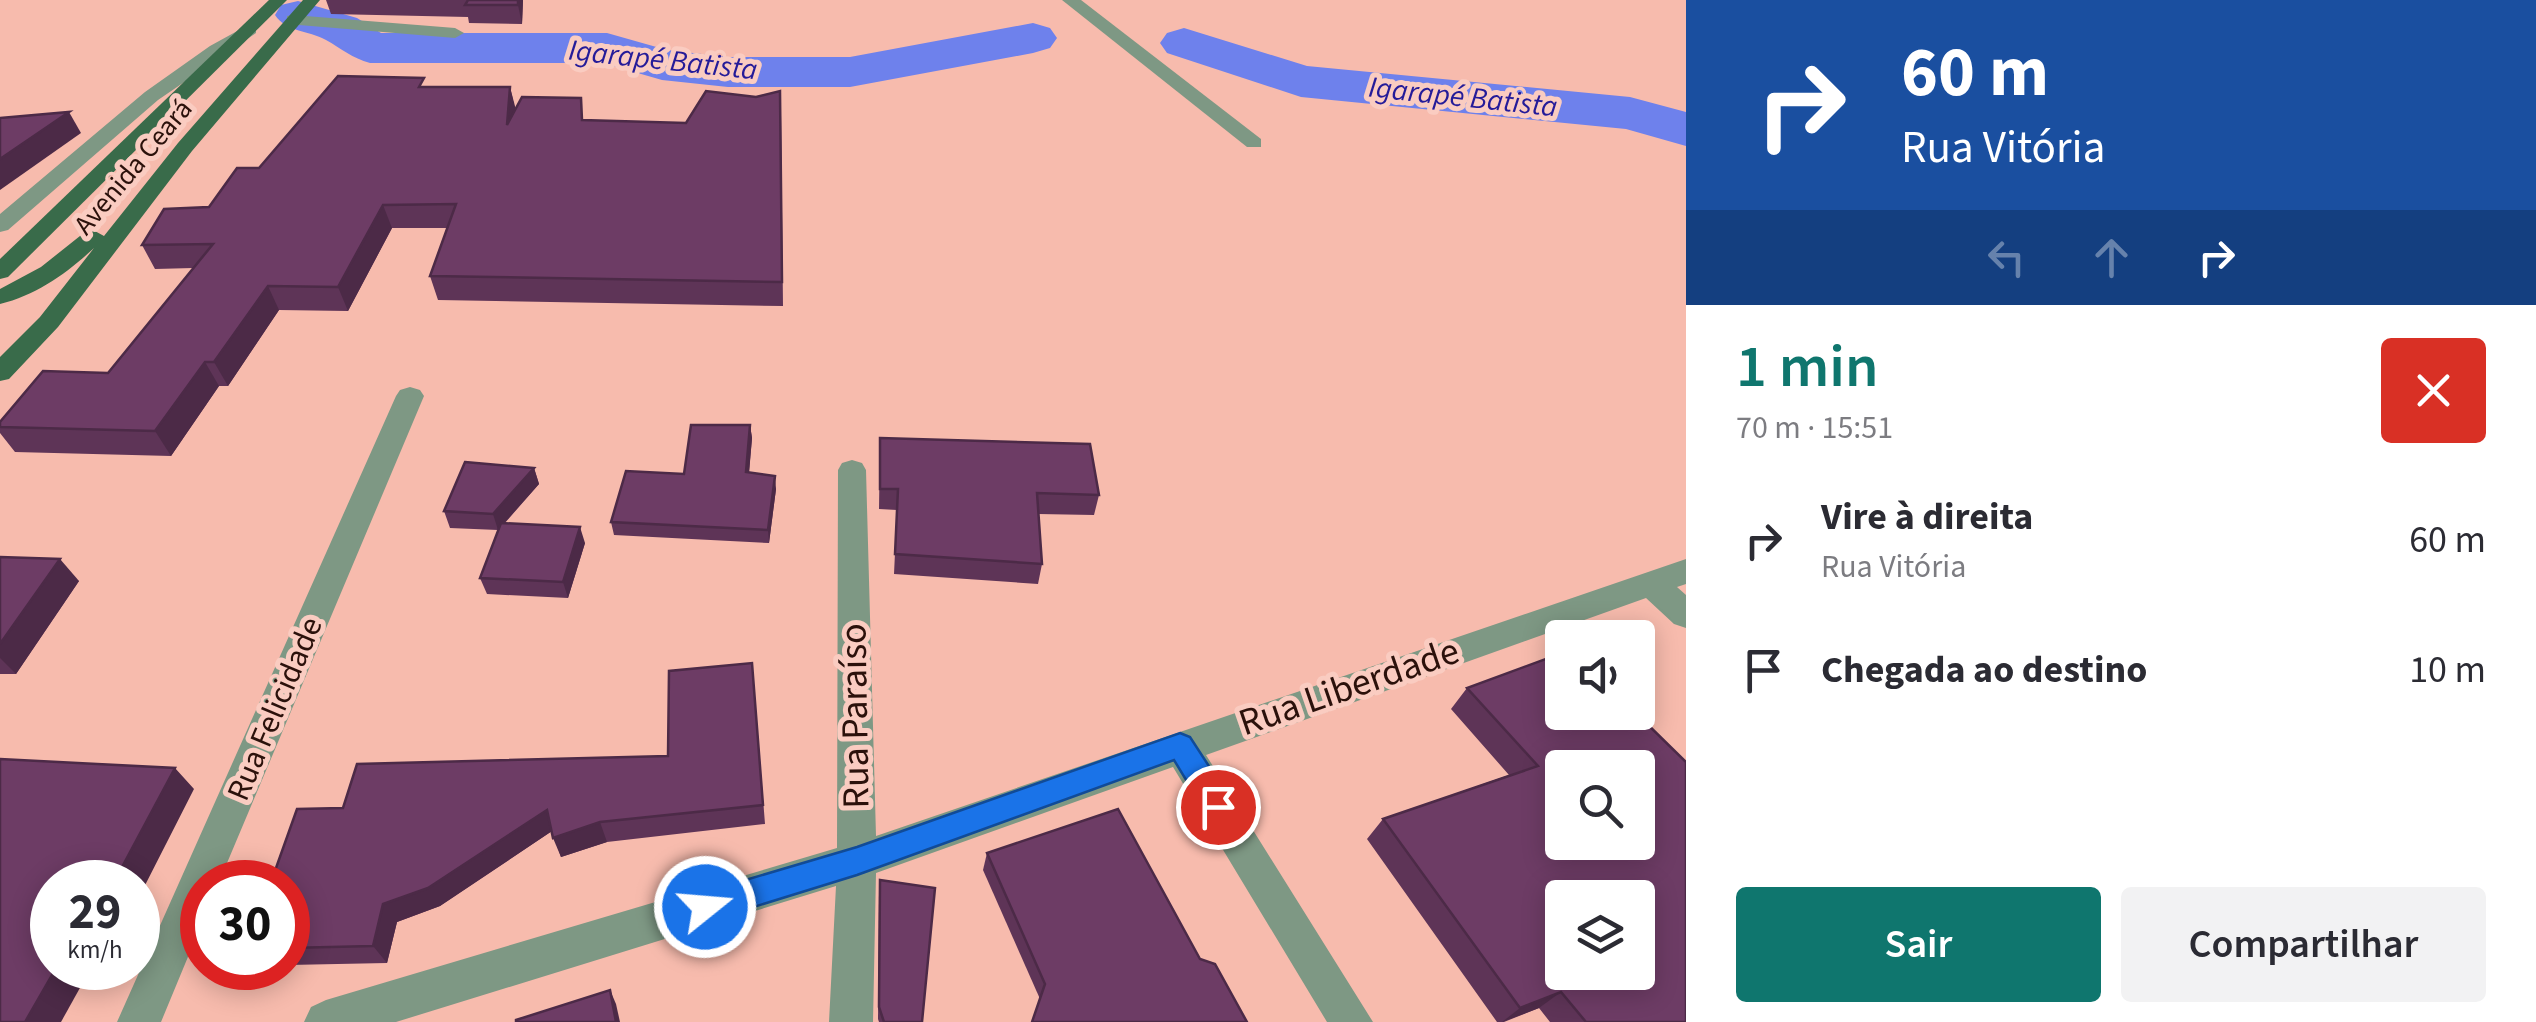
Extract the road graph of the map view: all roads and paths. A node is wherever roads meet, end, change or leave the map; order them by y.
1 (279, 0) edge
2 (312, 0) edge
3 (1070, 0) edge
4 (293, 20) junction
5 (250, 29) junction
6 (455, 33) dead end
7 (1254, 143) dead end
8 (185, 147) junction
9 (0, 225) edge
10 (0, 272) edge
11 (0, 297) edge
12 (0, 372) edge
13 (410, 396) dead end
14 (852, 470) dead end
15 (1668, 576) edge
16 (1686, 615) edge
17 (1180, 745) junction
18 (857, 861) junction
19 (139, 1022) edge
20 (326, 1022) edge
21 (850, 1022) edge
22 (1351, 1022) edge

1 - 5 main road, Avenida Ceará
2 - 4 main road, Avenida Ceará
3 - 7 street
4 - 6 street
4 - 8 main road, Avenida Ceará
5 - 9 street, Avenida Ceará
5 - 10 main road, Avenida Ceará
8 - 11 main road
8 - 12 main road, Avenida Ceará
13 - 19 street, Rua Felicidade
14 - 18 street, Rua Paraíso
15 - 16 street
15 - 17 street, Rua Liberdade
17 - 18 street, Rua Liberdade
17 - 22 street
18 - 20 street, Rua Liberdade
18 - 21 street, Rua Paraíso

